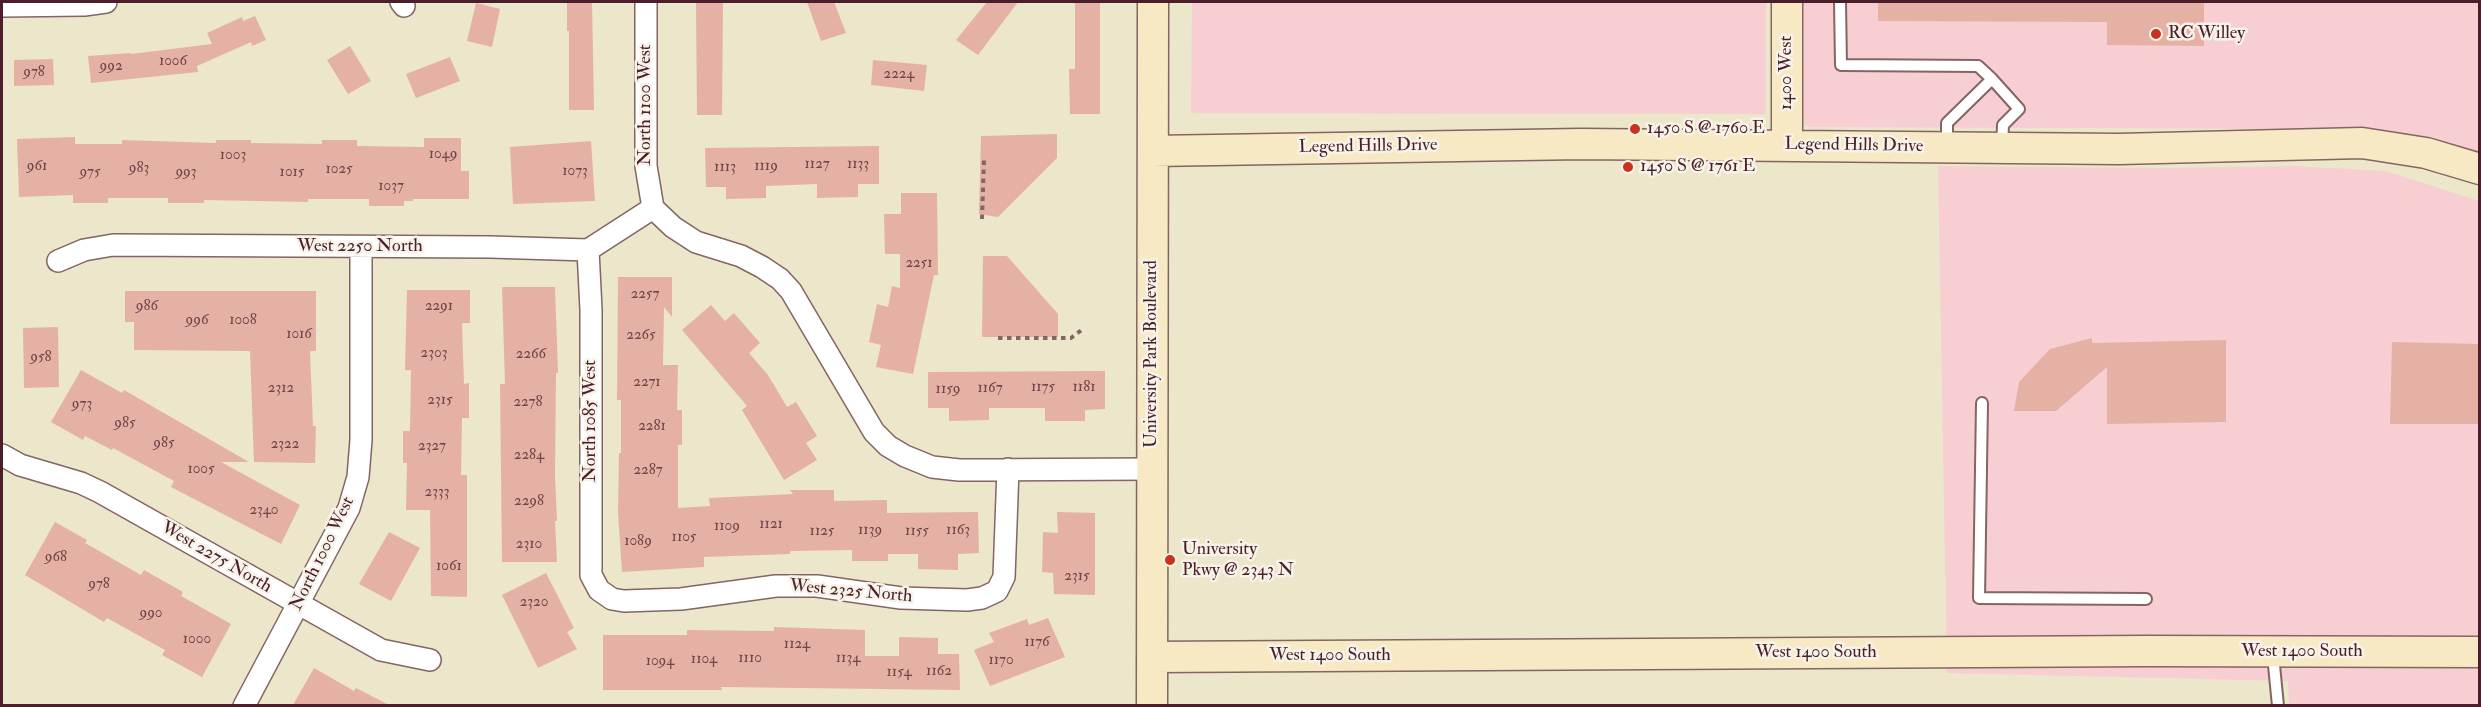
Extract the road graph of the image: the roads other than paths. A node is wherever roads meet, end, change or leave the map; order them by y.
1 (106, 2) edge
2 (646, 2) edge
3 (1153, 2) edge
4 (1787, 2) edge
5 (1840, 2) edge
6 (2, 6) edge
7 (1992, 79) junction
8 (1787, 145) junction
9 (1947, 147) junction
10 (2002, 147) junction
11 (1153, 151) junction
12 (2480, 169) edge
13 (653, 207) junction
14 (361, 247) junction
15 (588, 250) junction
16 (58, 261) dead end
17 (1982, 403) dead end
18 (2, 455) edge
19 (1008, 469) junction
20 (1152, 469) junction
21 (599, 590) joint
22 (2146, 599) dead end
23 (298, 605) junction
24 (2273, 651) junction
25 (2480, 652) edge
26 (1152, 657) junction
27 (430, 660) dead end
28 (244, 705) edge
29 (1152, 705) edge
30 (2278, 705) edge

1 - 6 street
2 - 13 street, North 1100 West
3 - 11 street, University Park Boulevard
4 - 8 street, 1400 West
5 - 7 lane
7 - 9 lane
7 - 10 lane
8 - 9 street, Legend Hills Drive
8 - 11 street, Legend Hills Drive
9 - 10 street, Legend Hills Drive
10 - 12 street, Legend Hills Drive
11 - 20 street, University Park Boulevard
13 - 15 street
13 - 19 street
14 - 15 street, West 2250 North
14 - 16 street, West 2250 North
14 - 23 street, North 1000 West
15 - 21 street, North 1085 West
17 - 22 lane
18 - 23 street, West 2275 North
19 - 20 street
19 - 21 street, West 2325 North
20 - 26 street, University Park Boulevard
23 - 27 street, West 2275 North
23 - 28 street, North 1000 West
24 - 25 street, West 1400 South
24 - 26 street, West 1400 South
24 - 30 lane
26 - 29 street, University Park Boulevard

